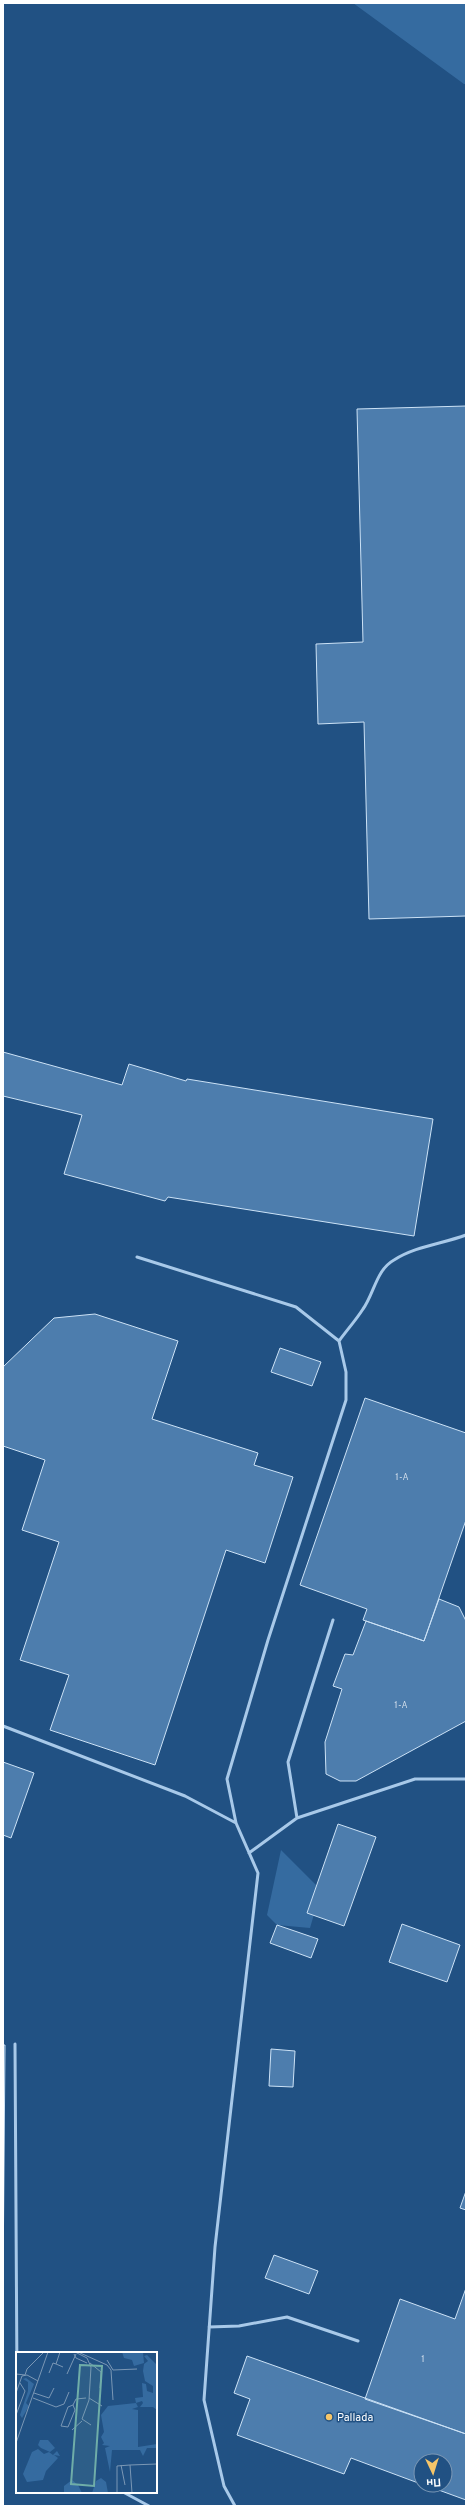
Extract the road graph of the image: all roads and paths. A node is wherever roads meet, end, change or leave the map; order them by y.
1 (466, 1235) edge
2 (137, 1257) dead end
3 (339, 1341) junction
4 (333, 1620) dead end
5 (3, 1726) edge
6 (466, 1779) edge
7 (297, 1818) junction
8 (236, 1823) junction
9 (249, 1853) junction
10 (15, 2044) dead end
11 (209, 2327) junction
12 (358, 2341) dead end
13 (17, 2352) edge
14 (125, 2493) edge
15 (149, 2506) edge
16 (234, 2506) edge

1 - 3 lane
2 - 3 lane
3 - 8 lane
4 - 7 lane
5 - 8 lane
6 - 7 lane
7 - 9 lane
8 - 9 lane
9 - 11 lane
10 - 13 lane
11 - 12 lane
11 - 16 lane
14 - 15 lane

